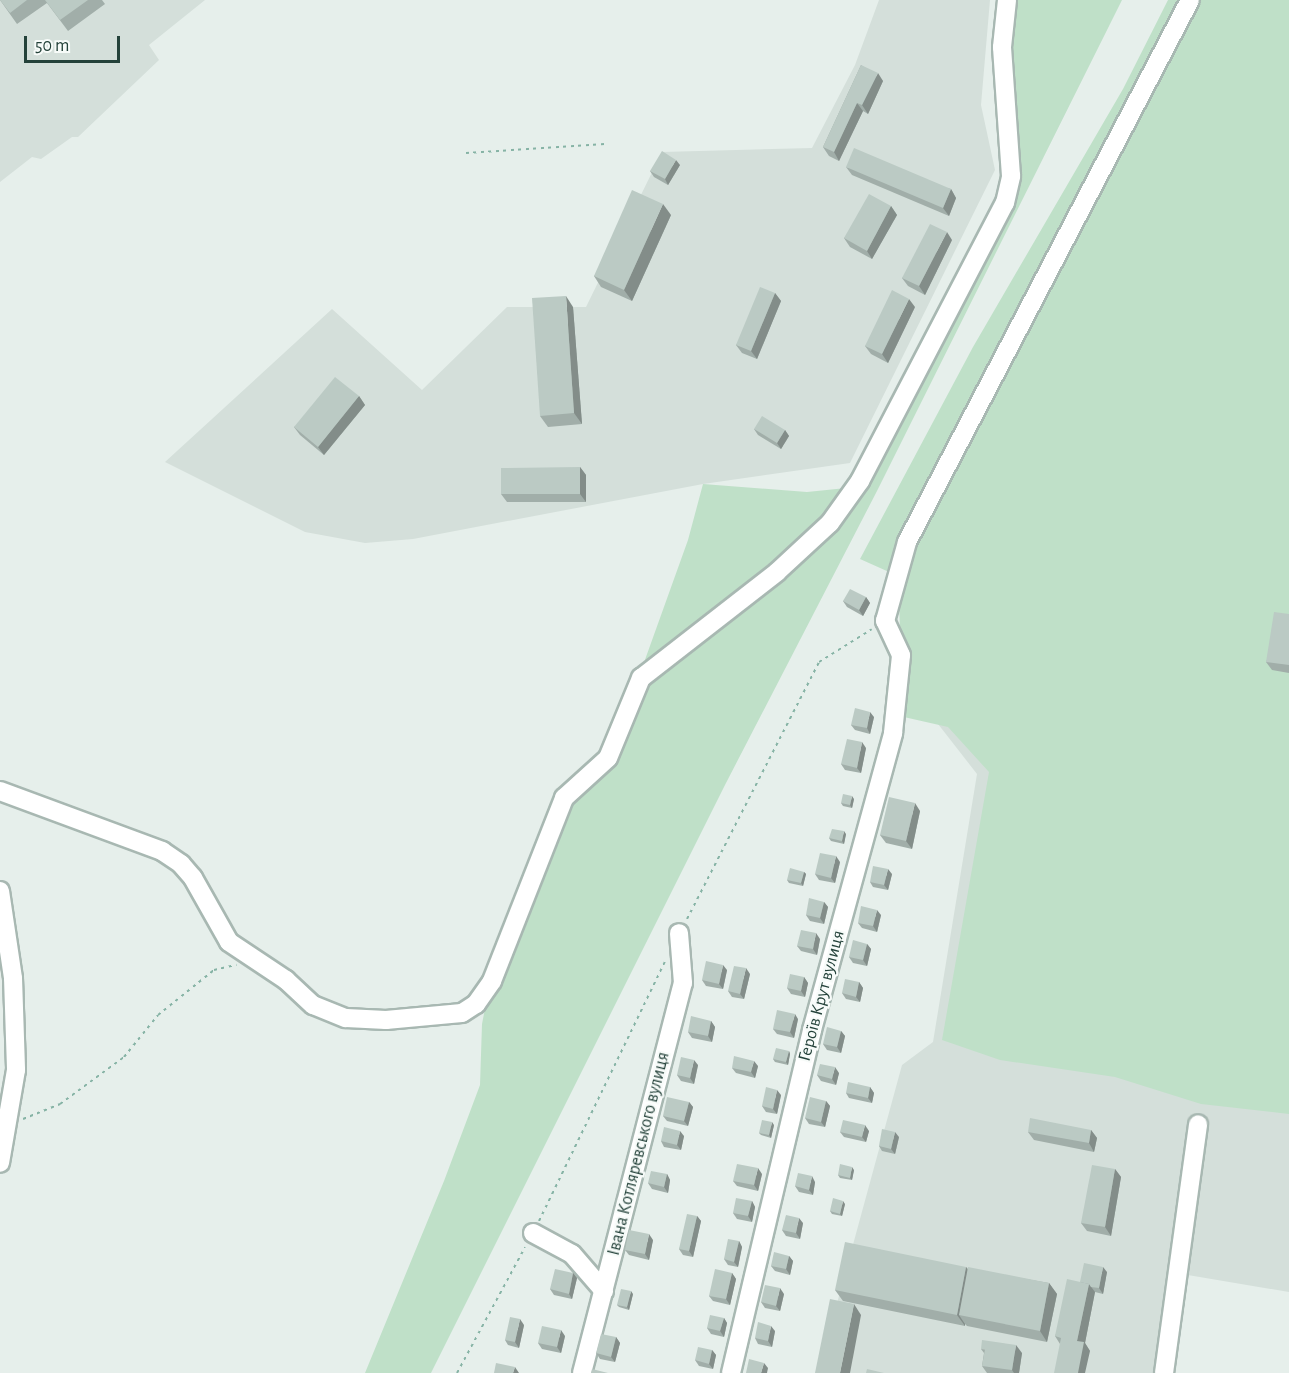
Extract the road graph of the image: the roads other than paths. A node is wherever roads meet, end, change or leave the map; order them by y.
1 (1007, 0) edge
2 (1190, 0) edge
3 (0, 792) edge
4 (0, 891) edge
5 (679, 933) road end
6 (1198, 1124) dead end
7 (0, 1163) edge
8 (533, 1233) road end
9 (604, 1291) junction
10 (582, 1373) edge
11 (731, 1373) edge
12 (1164, 1373) edge

1 - 3 street
2 - 11 street, Героїв Крут вулиця
4 - 7 street
5 - 9 street, Івана Котляревського вулиця
6 - 12 street
8 - 9 street
9 - 10 street, Івана Котляревського вулиця

